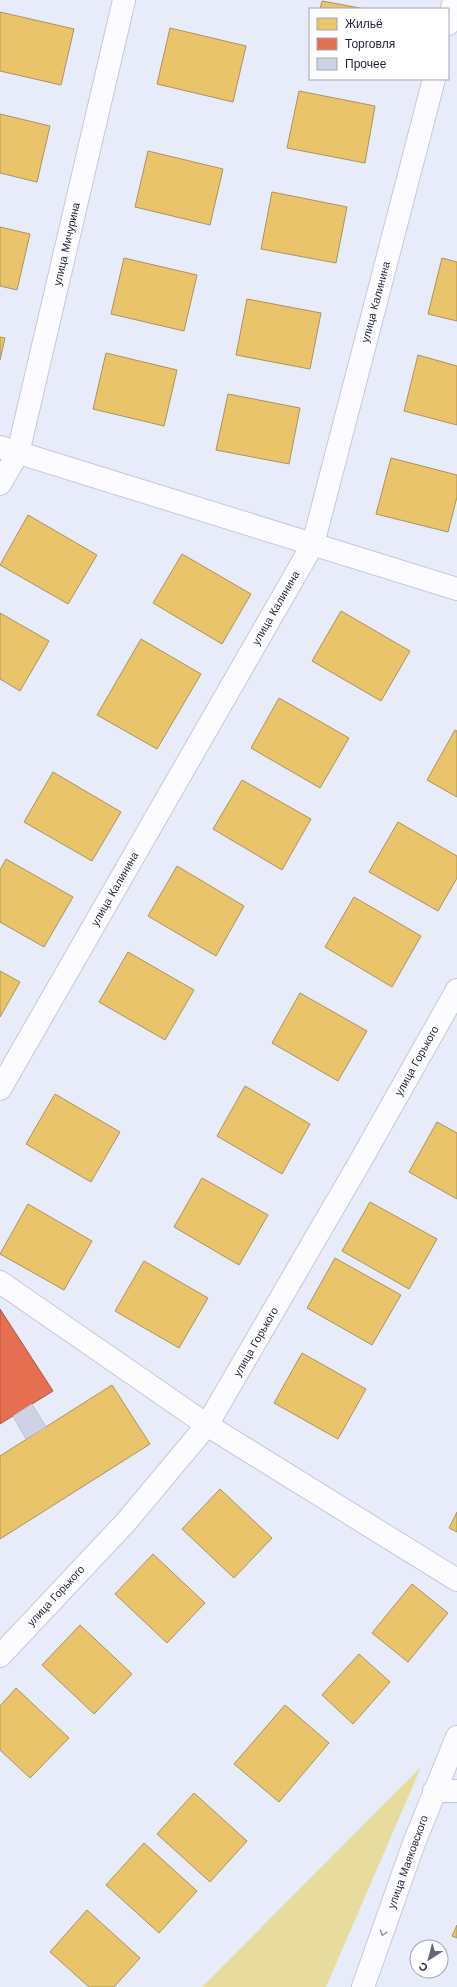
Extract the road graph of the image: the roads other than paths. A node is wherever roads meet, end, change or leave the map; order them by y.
1 (124, 0) edge
2 (454, 0) edge
3 (449, 20) edge
4 (434, 80) edge
5 (9, 450) edge
6 (0, 484) edge
7 (313, 544) junction
8 (457, 589) edge
9 (457, 990) edge
10 (0, 1089) edge
11 (0, 1282) edge
12 (207, 1425) junction
13 (457, 1580) edge
14 (0, 1656) edge
15 (457, 1737) edge
16 (434, 1791) junction
17 (457, 1791) edge
18 (363, 1987) edge

1 - 5 street, улица Мичурина
2 - 3 street
4 - 7 street, улица Калинина
5 - 6 street, улица Мичурина
5 - 7 street
7 - 8 street
7 - 10 street, улица Калинина
9 - 12 street, улица Горького
11 - 12 street
12 - 13 street
12 - 14 street, улица Горького
15 - 16 street, улица Маяковского
16 - 17 street
16 -> 18 street, улица Маяковского

